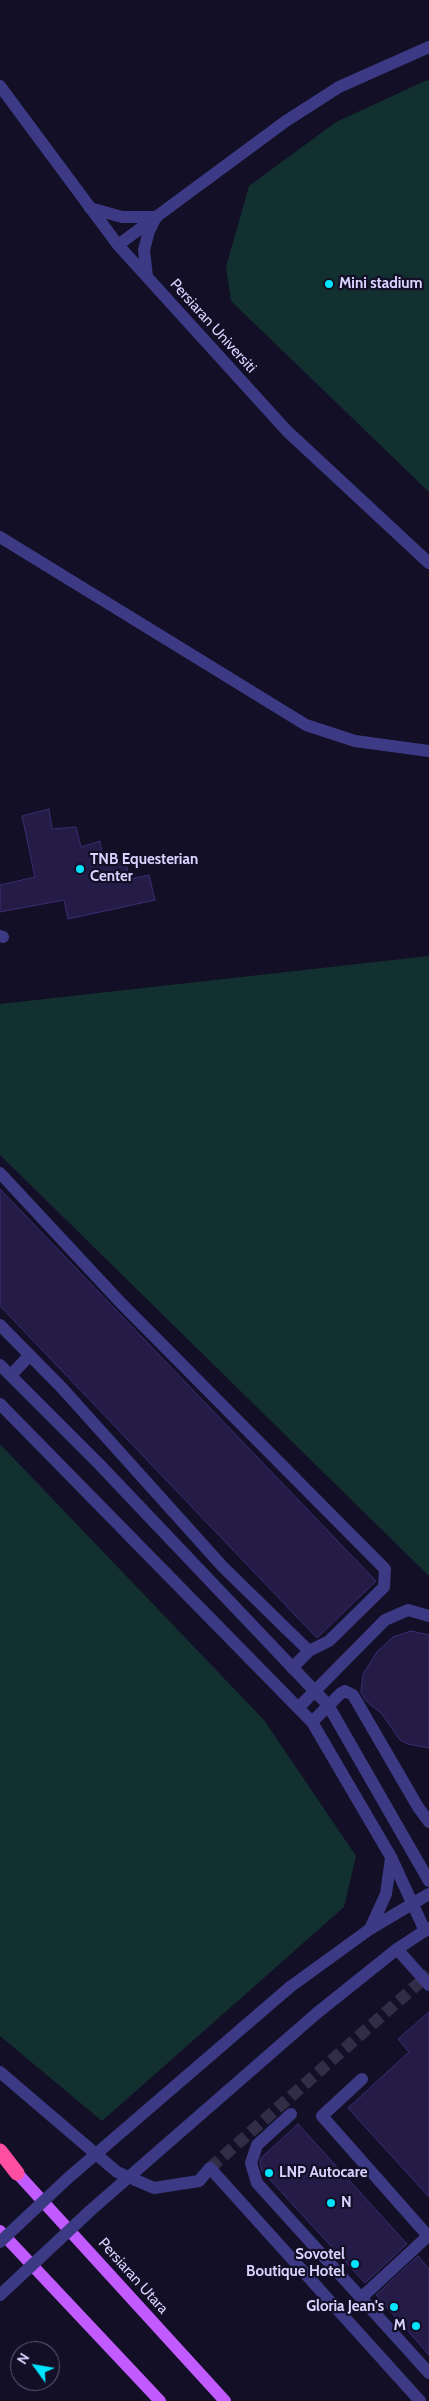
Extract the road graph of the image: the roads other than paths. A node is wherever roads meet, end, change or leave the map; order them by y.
1 (429, 47) edge
2 (0, 86) edge
3 (90, 208) junction
4 (156, 217) junction
5 (118, 245) junction
6 (147, 277) junction
7 (0, 537) edge
8 (429, 562) edge
9 (429, 751) edge
10 (0, 1173) edge
11 (0, 1324) edge
12 (30, 1355) junction
13 (0, 1365) edge
14 (11, 1375) junction
15 (0, 1404) edge
16 (429, 1616) edge
17 (309, 1651) junction
18 (292, 1668) junction
19 (315, 1691) junction
20 (328, 1706) junction
21 (299, 1707) junction
22 (312, 1722) junction
23 (429, 1822) edge
24 (411, 1849) junction
25 (391, 1858) junction
26 (429, 1858) edge
27 (429, 1881) edge
28 (429, 1894) edge
29 (412, 1902) junction
30 (370, 1929) junction
31 (428, 1930) edge
32 (396, 1949) junction
33 (429, 1985) edge
34 (0, 2072) edge
35 (362, 2079) dead end
36 (291, 2114) dead end
37 (0, 2151) edge
38 (0, 2157) edge
39 (17, 2173) junction
40 (0, 2231) edge
41 (429, 2236) edge
42 (0, 2242) edge
43 (0, 2295) edge
44 (361, 2298) junction
45 (429, 2373) edge
46 (160, 2401) edge
47 (225, 2401) edge
48 (420, 2401) edge

1 - 4 street
2 - 3 street, Persiaran Universiti
3 - 4 street
3 - 5 street, Persiaran Universiti
4 - 5 street
4 - 6 street
5 - 6 street, Persiaran Universiti
6 - 8 street, Persiaran Universiti
7 - 9 street
10 - 17 street
11 - 12 street
12 - 14 street
12 - 17 street
13 - 14 street
14 - 18 street
15 - 21 street
16 - 19 street
17 - 18 street
18 - 19 street
19 - 20 street
19 - 21 street
20 - 22 street
20 - 23 street
20 - 24 street
21 - 22 street
22 - 25 street
24 - 26 street
24 - 27 street
25 - 29 street
25 - 30 street
28 - 29 street
29 - 30 street
29 - 31 street
30 - 42 street, bridge
31 - 32 street
32 - 33 street
32 - 43 street, bridge
34 - 48 street
35 - 41 street
36 - 44 street
37 - 39 highway
38 - 39 highway
39 - 47 main road, Persiaran Utara
40 - 46 main road
41 - 44 street
44 - 45 street

